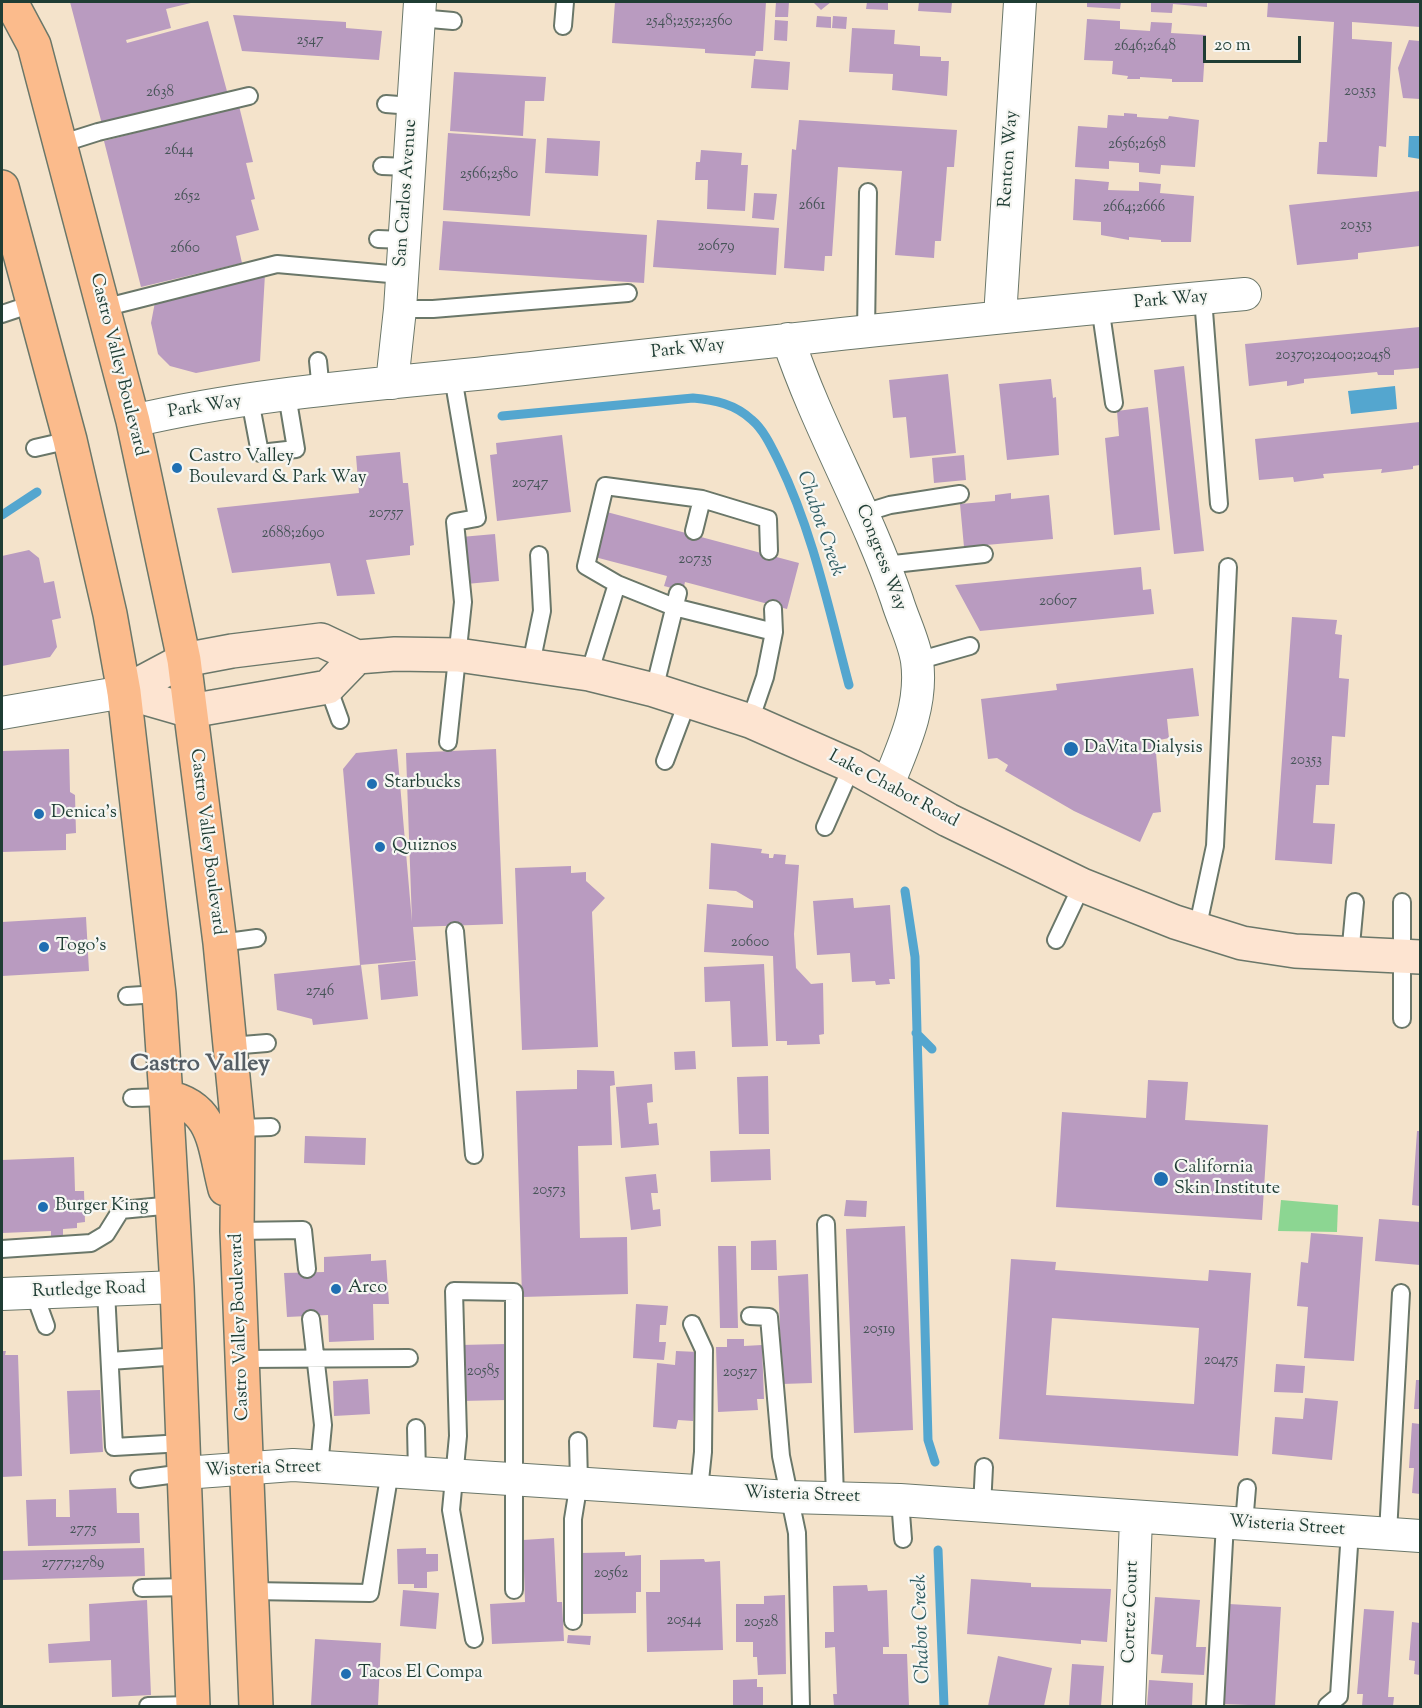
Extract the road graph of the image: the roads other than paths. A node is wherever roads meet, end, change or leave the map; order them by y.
1 (11, 2) edge
2 (565, 2) edge
3 (1020, 2) edge
4 (419, 10) edge
5 (453, 21) dead end
6 (563, 26) dead end
7 (249, 96) dead end
8 (60, 144) junction
9 (2, 187) edge
10 (868, 192) dead end
11 (401, 275) junction
12 (628, 293) dead end
13 (1245, 294) dead end
14 (1203, 298) junction
15 (32, 304) junction
16 (1100, 306) junction
17 (103, 308) junction
18 (400, 309) junction
19 (2, 314) edge
20 (1000, 317) junction
21 (866, 332) junction
22 (788, 339) junction
23 (453, 377) junction
24 (392, 383) junction
25 (287, 395) junction
26 (250, 400) junction
27 (1114, 403) dead end
28 (133, 422) junction
29 (70, 441) junction
30 (35, 448) dead end
31 (960, 494) dead end
32 (702, 499) junction
33 (1219, 504) dead end
34 (864, 513) junction
35 (694, 531) dead end
36 (769, 551) dead end
37 (984, 554) dead end
38 (539, 555) dead end
39 (885, 564) junction
40 (1228, 567) dead end
41 (617, 584) junction
42 (676, 600) junction
43 (772, 609) dead end
44 (774, 632) junction
45 (970, 646) dead end
46 (458, 655) junction
47 (357, 657) junction
48 (184, 660) junction
49 (917, 661) junction
50 (531, 664) junction
51 (589, 674) junction
52 (328, 687) junction
53 (654, 690) junction
54 (124, 692) junction
55 (688, 700) junction
56 (190, 711) junction
57 (2, 713) edge
58 (339, 720) dead end
59 (750, 721) junction
60 (448, 742) dead end
61 (665, 761) dead end
62 (852, 766) junction
63 (888, 784) junction
64 (825, 827) dead end
65 (1082, 885) junction
66 (1354, 902) dead end
67 (1402, 902) dead end
68 (1197, 930) junction
69 (455, 931) dead end
70 (257, 938) dead end
71 (1056, 940) dead end
72 (220, 943) junction
73 (1350, 956) junction
74 (1410, 957) edge
75 (1402, 1019) dead end
76 (267, 1043) dead end
77 (230, 1046) junction
78 (166, 1096) junction
79 (132, 1098) dead end
80 (272, 1127) dead end
81 (238, 1128) junction
82 (474, 1155) dead end
83 (173, 1205) junction
84 (826, 1224) dead end
85 (237, 1231) junction
86 (2, 1249) edge
87 (307, 1269) dead end
88 (177, 1287) junction
89 (106, 1291) junction
90 (34, 1293) junction
91 (1401, 1293) dead end
92 (2, 1294) edge
93 (750, 1316) dead end
94 (311, 1319) dead end
95 (692, 1324) dead end
96 (46, 1326) dead end
97 (180, 1356) junction
98 (409, 1358) dead end
99 (242, 1359) junction
100 (315, 1359) junction
101 (110, 1361) junction
102 (416, 1428) dead end
103 (578, 1441) dead end
104 (183, 1458) junction
105 (319, 1467) junction
106 (984, 1467) dead end
107 (246, 1469) junction
108 (404, 1473) junction
109 (456, 1476) junction
110 (514, 1478) junction
111 (140, 1479) dead end
112 (579, 1482) junction
113 (1247, 1488) dead end
114 (699, 1490) junction
115 (789, 1497) junction
116 (835, 1497) junction
117 (900, 1500) junction
118 (982, 1507) junction
119 (1136, 1518) junction
120 (1235, 1523) junction
121 (1350, 1531) junction
122 (1388, 1533) junction
123 (1420, 1536) edge
124 (903, 1539) dead end
125 (188, 1587) junction
126 (142, 1588) dead end
127 (514, 1590) dead end
128 (251, 1591) junction
129 (573, 1621) dead end
130 (474, 1639) dead end
131 (148, 1706) edge
132 (193, 1706) edge
133 (256, 1707) edge
134 (801, 1707) edge
135 (1129, 1707) edge
136 (1215, 1707) edge
137 (1327, 1707) edge

1 - 8 main road, Castro Valley Boulevard
2 - 6 lane
3 - 20 street, Renton Way
4 - 5 lane
4 - 11 street, San Carlos Avenue
7 - 8 lane
8 - 17 main road, Castro Valley Boulevard
9 - 15 main road
10 - 21 lane
11 - 17 lane
11 - 18 street, San Carlos Avenue
12 - 18 lane
13 - 14 street, Park Way
14 - 16 street, Park Way
14 - 33 lane
15 - 19 lane
15 - 29 main road
16 - 20 street, Park Way
16 - 27 lane
17 - 28 main road, Castro Valley Boulevard
18 - 24 street, San Carlos Avenue
20 - 21 street, Park Way
21 - 22 street, Park Way
22 - 23 street, Park Way
22 - 34 street, Congress Way
23 - 24 street, Park Way
23 - 46 lane
24 - 25 street, Park Way
25 - 26 street, Park Way
25 - 26 lane
26 - 28 street, Park Way
28 - 48 main road, Castro Valley Boulevard
29 - 30 lane
29 - 54 main road
31 - 34 lane
32 - 35 lane
32 - 36 lane
32 - 41 lane
34 - 39 street, Congress Way
37 - 39 lane
38 - 50 lane
39 - 49 street, Congress Way
40 - 68 lane
41 - 42 lane
41 - 51 lane
42 - 44 lane
42 - 53 lane
43 - 44 lane
44 - 59 lane
45 - 49 lane
46 - 47 main road, Lake Chabot Road
46 - 50 main road, Lake Chabot Road
46 - 60 lane
47 - 48 main road, Lake Chabot Road
47 - 52 main road
48 - 54 main road, Lake Chabot Road
48 - 56 main road, Castro Valley Boulevard
49 - 63 street, Congress Way
50 - 51 main road, Lake Chabot Road
51 - 53 main road, Lake Chabot Road
52 - 56 main road, Lake Chabot Road
52 - 58 lane
53 - 55 main road, Lake Chabot Road
54 - 56 main road, Lake Chabot Road
54 - 57 street, Lake Chabot Road
54 - 78 main road
55 - 59 main road, Lake Chabot Road
55 - 61 lane
56 - 72 main road, Castro Valley Boulevard
59 - 62 main road, Lake Chabot Road
62 - 63 main road, Lake Chabot Road
62 - 64 lane
63 - 65 main road, Lake Chabot Road
65 - 68 main road, Lake Chabot Road
65 - 71 lane
66 - 73 lane
67 - 74 lane
68 - 73 main road, Lake Chabot Road
69 - 82 lane
70 - 72 lane
72 - 77 main road, Castro Valley Boulevard
73 - 74 main road, Lake Chabot Road
74 - 75 lane
76 - 77 lane
77 - 81 main road, Castro Valley Boulevard
78 - 79 lane
78 - 83 main road
78 - 85 main road
80 - 81 lane
81 - 85 main road, Castro Valley Boulevard
83 - 86 lane
83 - 88 main road
84 - 116 lane
85 - 87 lane
85 - 99 main road, Castro Valley Boulevard
88 - 89 street, Rutledge Road
88 - 97 main road
89 - 90 street, Rutledge Road
89 - 101 lane
90 - 92 street, Rutledge Road
90 - 96 lane
91 - 122 lane
93 - 115 lane
94 - 100 lane
95 - 114 lane
97 - 101 lane
97 - 104 main road
98 - 100 lane
99 - 100 lane
99 - 107 main road, Castro Valley Boulevard
100 - 105 lane
101 - 104 lane
102 - 108 lane
103 - 112 lane
104 - 107 street, Wisteria Street
104 - 111 lane
104 - 125 main road
105 - 107 street, Wisteria Street
105 - 108 street, Wisteria Street
106 - 118 lane
107 - 128 main road, Castro Valley Boulevard
108 - 109 street, Wisteria Street
108 - 128 lane
109 - 110 street, Wisteria Street
109 - 110 lane
109 - 130 lane
110 - 112 street, Wisteria Street
110 - 127 lane
112 - 114 street, Wisteria Street
112 - 129 lane
113 - 120 lane
114 - 115 street, Wisteria Street
115 - 116 street, Wisteria Street
115 - 134 lane
116 - 117 street, Wisteria Street
117 - 118 street, Wisteria Street
117 - 124 lane
118 - 119 street, Wisteria Street
119 - 120 street, Wisteria Street
119 - 135 street, Cortez Court
120 - 121 street, Wisteria Street
120 - 136 lane
121 - 122 street, Wisteria Street
121 - 137 lane
122 - 123 street, Wisteria Street
125 - 126 lane
125 - 132 main road
128 - 133 main road, Castro Valley Boulevard
131 - 132 lane

